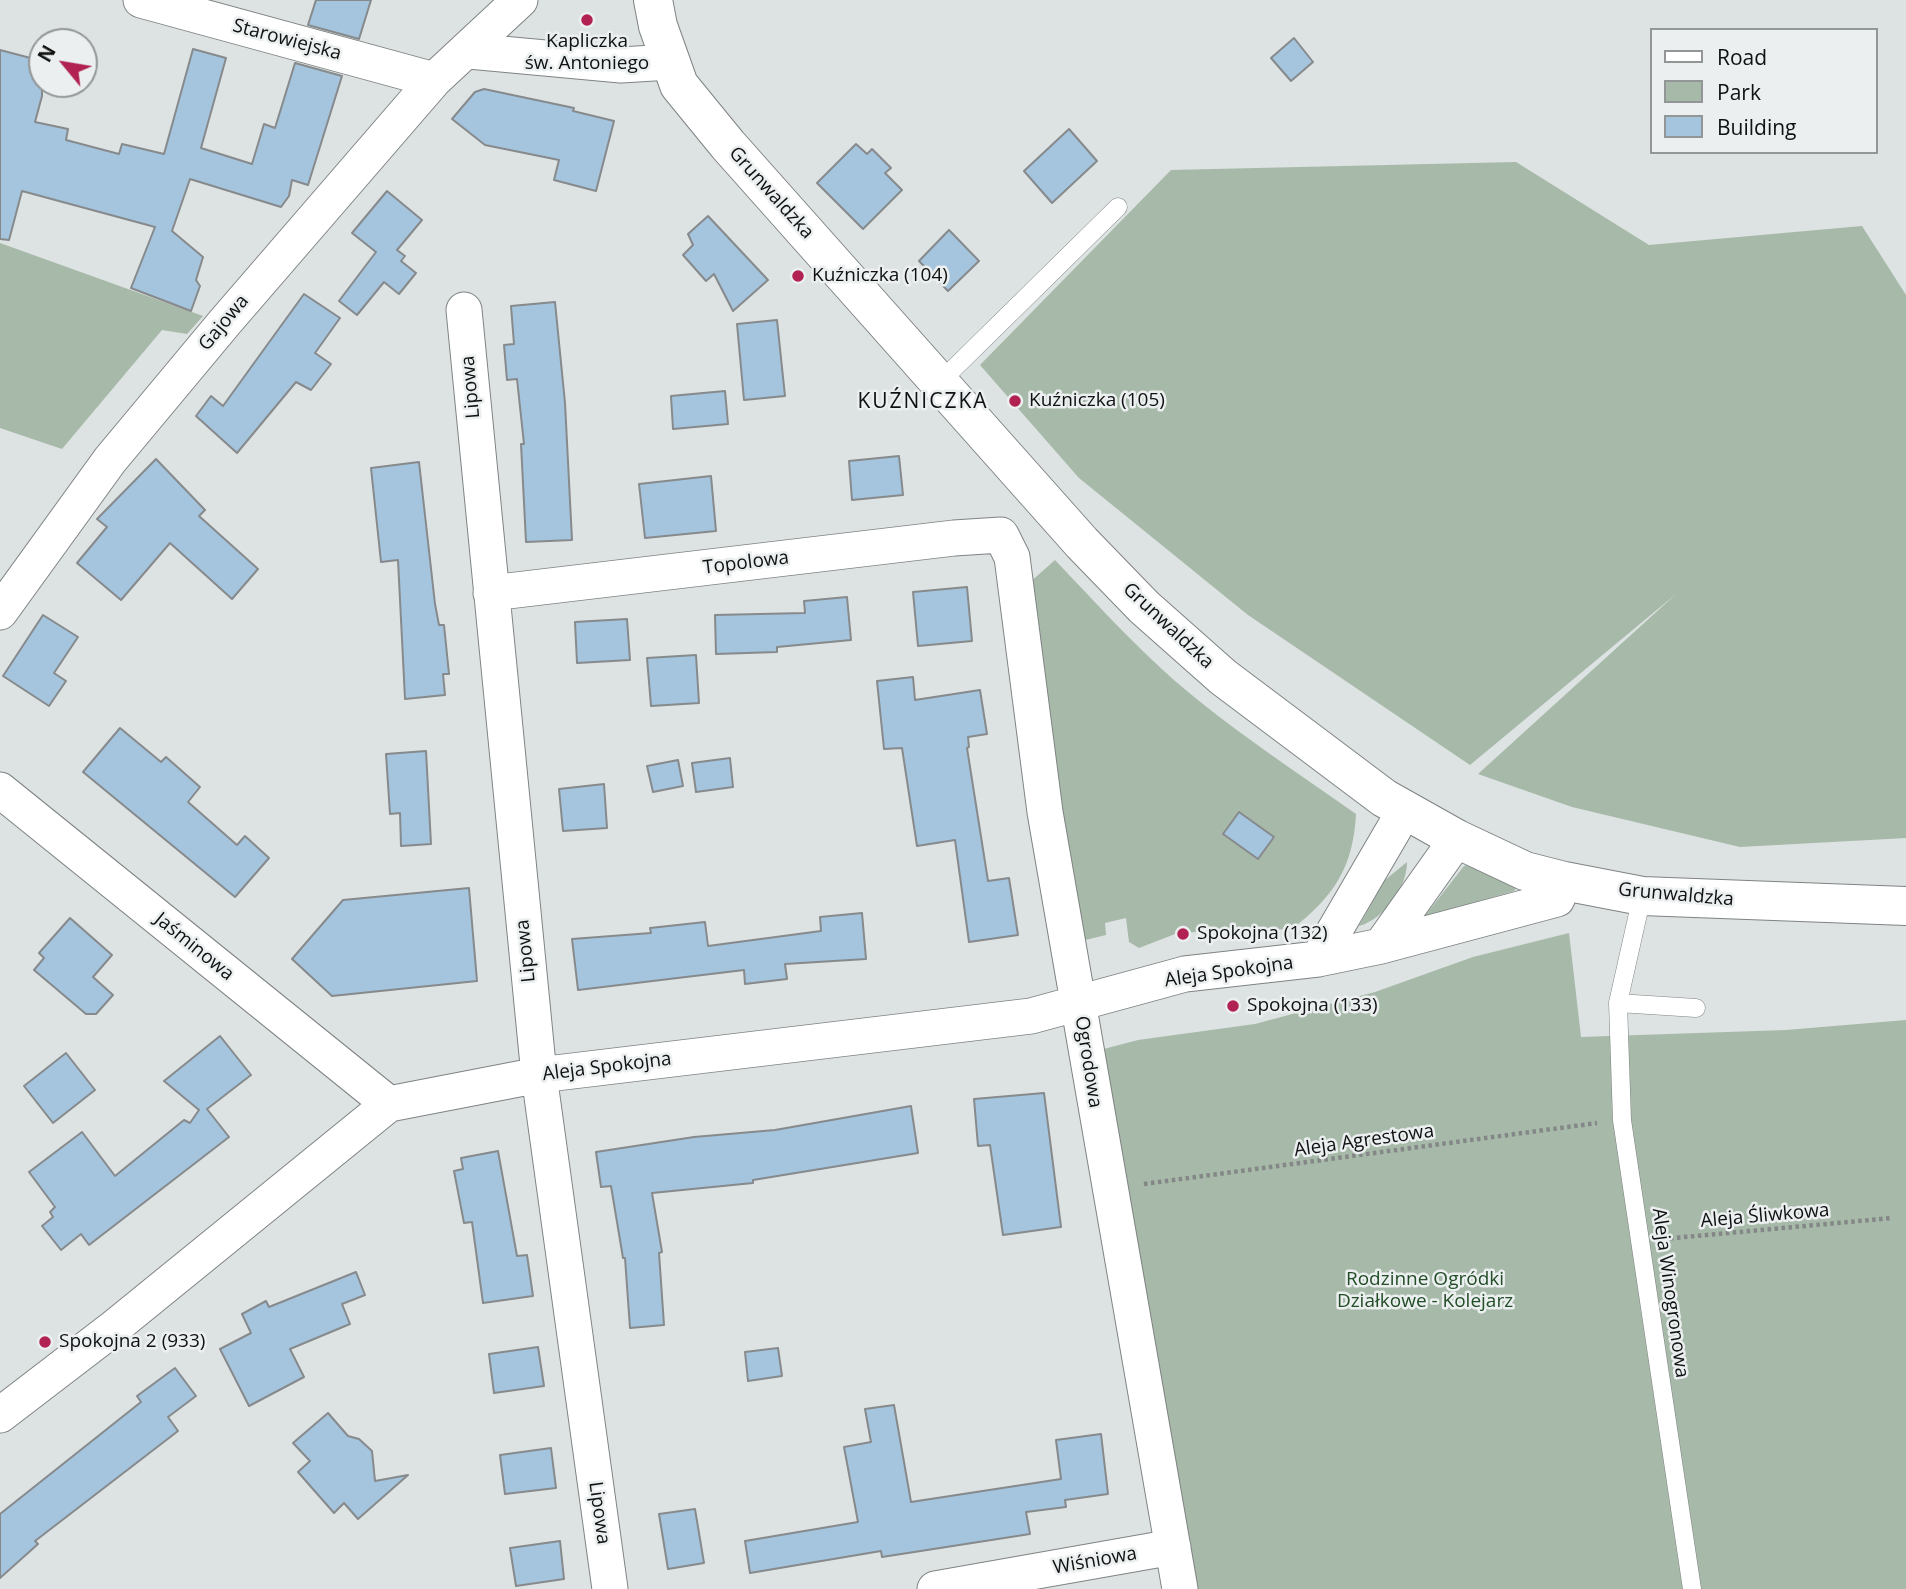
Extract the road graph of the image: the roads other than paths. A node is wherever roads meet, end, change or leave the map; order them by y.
1 (141, 0) edge
2 (653, 0) edge
3 (517, 2) edge
4 (469, 51) junction
5 (536, 58) junction
6 (670, 62) junction
7 (434, 80) junction
8 (1118, 207) dead end
9 (464, 310) dead end
10 (940, 382) junction
11 (1001, 535) joint
12 (491, 593) junction
13 (0, 612) edge
14 (0, 790) edge
15 (1405, 810) junction
16 (1457, 839) junction
17 (1564, 881) junction
18 (1642, 896) junction
19 (1906, 906) edge
20 (1381, 946) junction
21 (1318, 959) junction
22 (1079, 1003) junction
23 (1618, 1003) junction
24 (1696, 1008) dead end
25 (539, 1075) junction
26 (389, 1104) junction
27 (0, 1415) edge
28 (1173, 1547) junction
29 (610, 1589) edge
30 (935, 1589) edge
31 (1180, 1589) edge
32 (1692, 1589) edge

1 - 7 street, Starowiejska
2 - 6 street, Grunwaldzka
3 - 4 street, Gajowa
3 - 5 street, Gajowa
4 - 5 street
4 - 7 street, Gajowa
5 - 6 street
6 - 10 street, Grunwaldzka
7 - 13 street, Gajowa
8 - 10 lane
9 - 12 street, Lipowa
10 - 15 street, Grunwaldzka
11 - 12 street, Topolowa
11 - 22 street, Ogrodowa
12 - 25 street, Lipowa
14 - 26 street, Jaśminowa
15 - 16 street, Grunwaldzka
15 - 21 street, Aleja Spokojna
16 - 17 street, Grunwaldzka
16 - 20 street
17 - 18 street, Grunwaldzka
17 - 20 street, Aleja Spokojna
18 - 19 street, Grunwaldzka
18 - 23 lane, Aleja Winogronowa
20 - 21 street, Aleja Spokojna
21 - 22 street, Aleja Spokojna
22 - 25 street, Aleja Spokojna
22 - 28 street, Ogrodowa
23 - 24 lane
23 - 32 lane, Aleja Winogronowa
25 - 26 street, Aleja Spokojna
25 - 29 street, Lipowa
26 - 27 street, Aleja Spokojna
28 - 30 street, Wiśniowa
28 - 31 street, Ogrodowa

